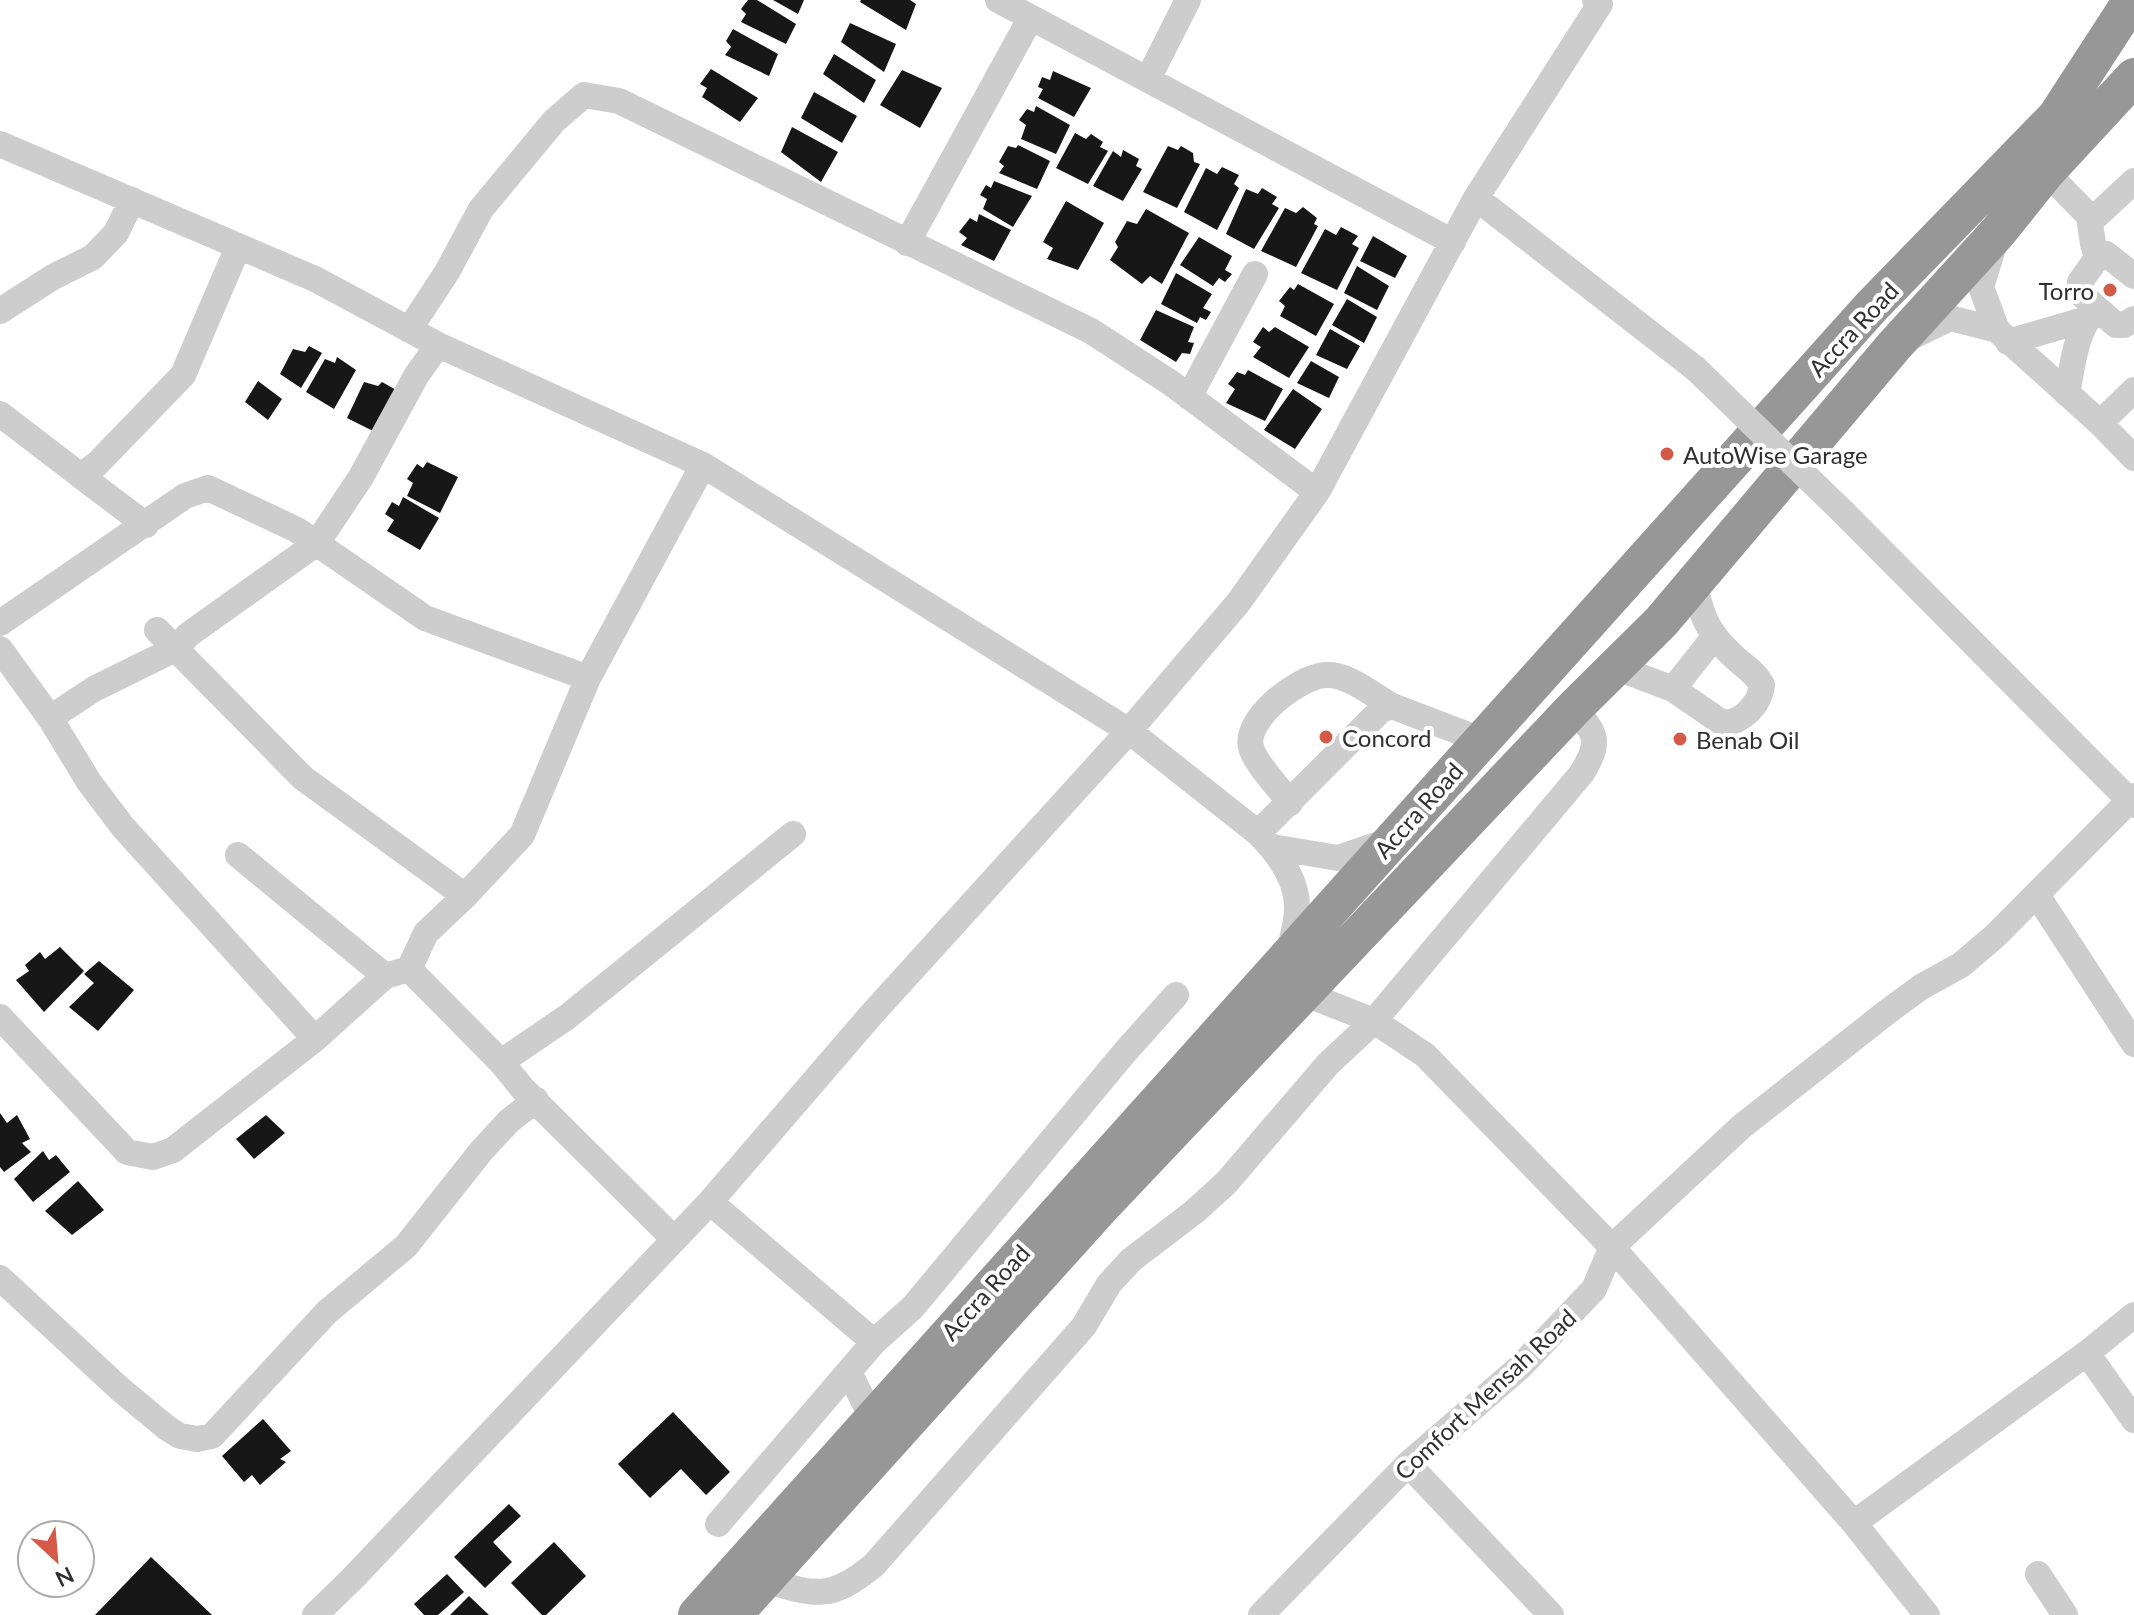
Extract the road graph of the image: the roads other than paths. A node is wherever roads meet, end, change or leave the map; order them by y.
1 (998, 0) edge
2 (1188, 0) edge
3 (2132, 0) edge
4 (1600, 1) edge
5 (1030, 19) junction
6 (2134, 77) edge
7 (1148, 79) junction
8 (2068, 127) junction
9 (0, 144) edge
10 (2046, 172) junction
11 (2134, 181) edge
12 (1476, 198) junction
13 (132, 200) junction
14 (2091, 221) junction
15 (1998, 232) junction
16 (1453, 242) junction
17 (907, 243) junction
18 (238, 247) junction
19 (2097, 258) junction
20 (1255, 274) dead end
21 (2134, 276) edge
22 (0, 311) edge
23 (2092, 314) junction
24 (2134, 319) edge
25 (409, 330) junction
26 (2003, 336) junction
27 (438, 345) junction
28 (1894, 346) junction
29 (2134, 390) edge
30 (2067, 394) junction
31 (1189, 397) junction
32 (0, 414) edge
33 (2100, 423) junction
34 (2134, 458) edge
35 (703, 465) junction
36 (81, 476) junction
37 (1317, 492) junction
38 (146, 525) junction
39 (317, 543) junction
40 (1694, 584) junction
41 (0, 623) edge
42 (157, 630) dead end
43 (1715, 636) junction
44 (177, 648) junction
45 (0, 649) edge
46 (1615, 667) junction
47 (588, 678) junction
48 (1673, 689) junction
49 (1392, 706) junction
50 (1574, 708) junction
51 (50, 718) junction
52 (1129, 731) junction
53 (1481, 740) junction
54 (2132, 800) edge
55 (1290, 803) junction
56 (793, 834) dead end
57 (1265, 840) junction
58 (1390, 841) junction
59 (238, 855) dead end
60 (2037, 895) junction
61 (465, 896) junction
62 (1289, 954) junction
63 (397, 972) junction
64 (1303, 993) junction
65 (1176, 995) dead end
66 (0, 1017) edge
67 (1374, 1021) junction
68 (315, 1039) junction
69 (2134, 1044) edge
70 (501, 1062) junction
71 (536, 1100) junction
72 (710, 1202) junction
73 (674, 1239) junction
74 (1612, 1247) junction
75 (0, 1278) edge
76 (2134, 1315) edge
77 (874, 1342) junction
78 (2087, 1353) junction
79 (849, 1372) junction
80 (872, 1418) junction
81 (2134, 1420) edge
82 (1408, 1464) junction
83 (1854, 1523) junction
84 (718, 1524) dead end
85 (2038, 1574) dead end
86 (766, 1580) junction
87 (315, 1615) edge
88 (697, 1615) edge
89 (733, 1615) edge
90 (1261, 1615) edge
91 (1551, 1615) edge
92 (1927, 1615) edge
93 (2065, 1615) edge

1 - 5 street
2 - 7 street
3 - 8 highway, Accra Road
4 - 12 street
5 - 7 street
5 - 17 street
6 - 8 highway, Accra Road
7 - 16 street
8 - 10 highway, Accra Road
8 - 53 highway, Accra Road
9 - 13 street
10 - 14 street
10 - 15 highway, Accra Road
11 - 14 street
12 - 16 street
12 - 54 street, bridge
13 - 18 street
13 - 22 street
14 - 19 street
15 - 26 street
15 - 28 highway, Accra Road
16 - 37 street
17 - 25 street
17 - 31 street
18 - 25 street
18 - 36 street
19 - 21 street
19 - 23 street
20 - 31 street
23 - 24 street
23 - 26 street
23 - 30 street
25 - 27 street
26 - 28 street
26 - 30 street
27 - 35 street
27 - 39 street
28 - 40 highway, Accra Road
29 - 33 street
30 - 33 street
31 - 37 street
32 - 36 street
33 - 34 street
35 - 47 street
35 - 52 street
36 - 38 street
37 - 52 street
38 - 39 street
38 - 41 street
39 - 44 street
39 - 47 street
40 - 43 street
40 - 46 highway, Accra Road
42 - 44 street
43 - 48 street
43 - 48 street
44 - 51 street
44 - 61 street
45 - 51 street
46 - 48 street
46 - 50 highway, Accra Road
47 - 61 street
49 - 53 street
49 - 55 street
49 - 55 street
50 - 64 highway, Accra Road
50 - 67 street
51 - 68 street
52 - 57 street
52 - 72 street
53 - 58 highway, Accra Road
54 - 60 street
55 - 57 street
56 - 70 street
57 - 58 street
57 - 62 street
58 - 62 highway, Accra Road
59 - 63 street
60 - 69 street
60 - 74 street
61 - 63 street
62 - 80 highway, Accra Road
63 - 68 street
63 - 70 street
64 - 67 street
64 - 86 highway, Accra Road
65 - 77 street
66 - 68 street
67 - 74 street
67 - 86 street
70 - 71 street
71 - 73 street
71 - 75 street
72 - 73 street
72 - 77 street
73 - 87 street
74 - 82 street, Comfort Mensah Road
74 - 83 street
76 - 78 street
77 - 79 street
78 - 81 street
78 - 83 street
79 - 80 street
79 - 84 street
80 - 88 highway, Accra Road
82 - 90 street, Comfort Mensah Road
82 - 91 street
83 - 92 street
85 - 93 street
86 - 89 highway, Accra Road

